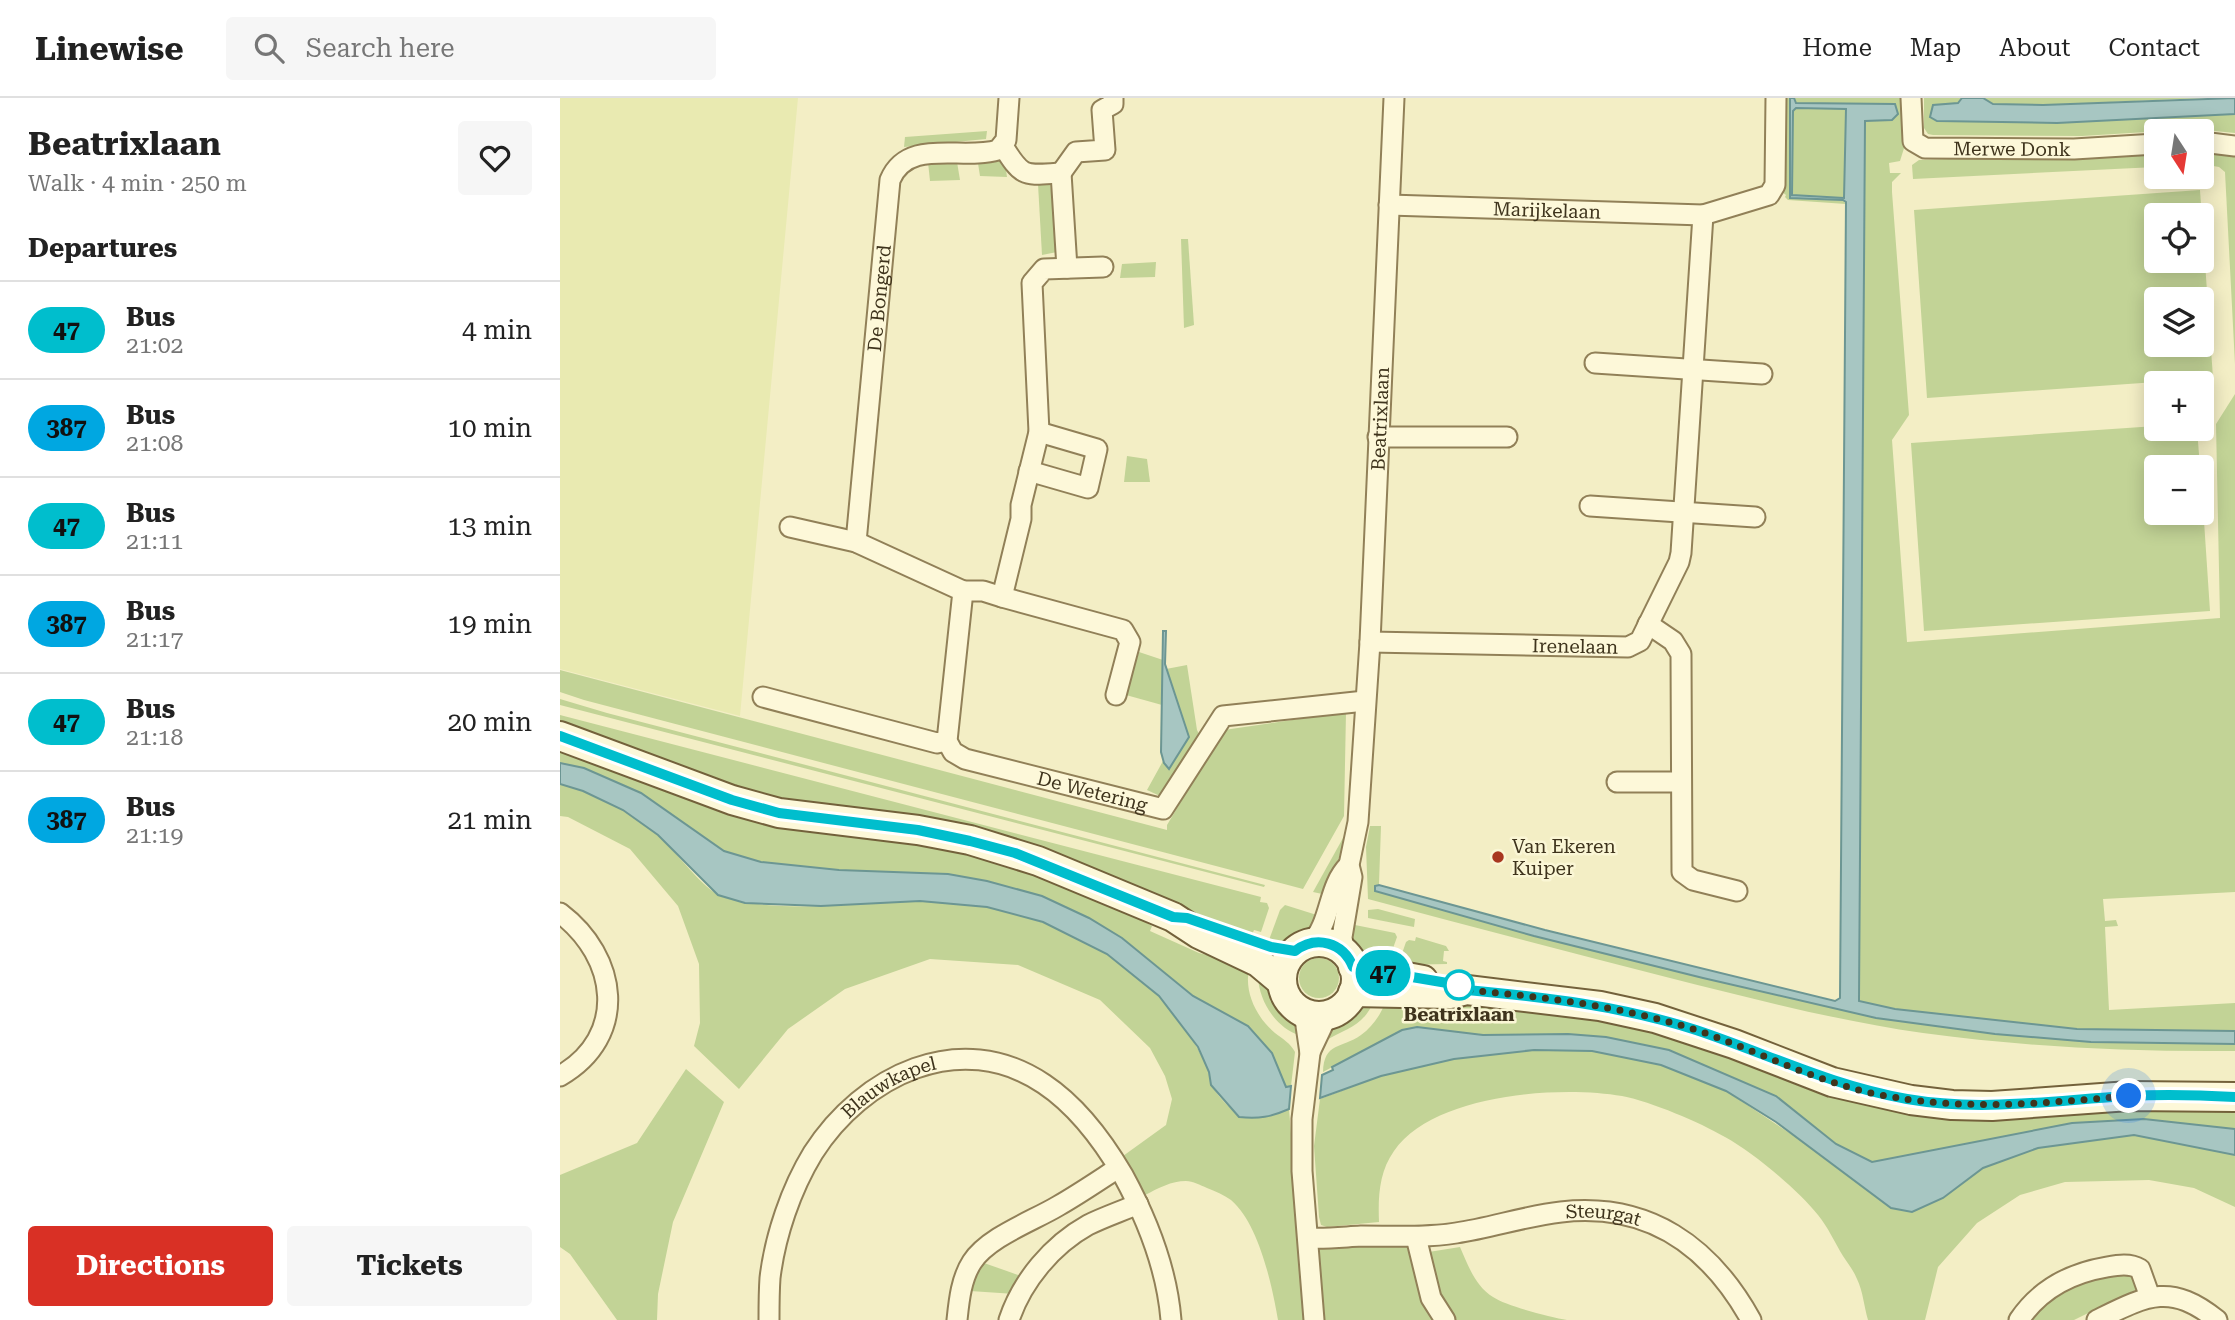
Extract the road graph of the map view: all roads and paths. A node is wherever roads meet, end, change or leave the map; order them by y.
1 (1009, 98) edge
2 (1113, 98) edge
3 (1394, 98) edge
4 (1776, 98) edge
5 (1911, 98) edge
6 (2214, 143) edge
7 (2144, 145) edge
8 (1003, 146) junction
9 (2235, 146) edge
10 (1061, 173) junction
11 (1389, 205) junction
12 (1703, 215) junction
13 (1103, 267) dead end
14 (1067, 268) junction
15 (1595, 363) dead end
16 (1694, 370) junction
17 (1762, 374) dead end
18 (1038, 432) junction
19 (1378, 436) junction
20 (1507, 437) dead end
21 (1029, 471) junction
22 (1590, 506) dead end
23 (1684, 512) junction
24 (1755, 517) dead end
25 (790, 527) dead end
26 (856, 542) junction
27 (963, 591) junction
28 (1002, 597) junction
29 (1648, 624) junction
30 (1370, 642) junction
31 (1116, 695) dead end
32 (763, 697) dead end
33 (1365, 701) junction
34 (560, 736) edge
35 (947, 741) junction
36 (1618, 782) dead end
37 (1681, 782) junction
38 (1349, 865) junction
39 (1737, 891) dead end
40 (560, 913) edge
41 (1173, 917) junction
42 (1303, 947) junction
43 (1350, 970) junction
44 (1282, 982) junction
45 (1316, 1013) junction
46 (560, 1076) edge
47 (2235, 1097) edge
48 (1118, 1168) junction
49 (1139, 1204) junction
50 (1416, 1237) junction
51 (1308, 1238) junction
52 (2150, 1297) junction
53 (769, 1320) edge
54 (957, 1320) edge
55 (1009, 1320) edge
56 (1171, 1320) edge
57 (1314, 1320) edge
58 (1445, 1320) edge
59 (1751, 1320) edge
60 (2019, 1320) edge
61 (2097, 1320) edge
62 (2217, 1320) edge

1 - 8 street
2 - 10 street
3 - 11 street, Beatrixlaan
4 - 12 street
5 - 7 street, Merwe Donk
6 - 9 street
8 - 10 street
8 - 26 street, De Bongerd
10 - 14 street
11 - 12 street, Marijkelaan
11 - 19 street, Beatrixlaan
12 - 16 street, Irenelaan
13 - 14 street
14 - 18 street
15 - 16 street
16 - 17 street
16 - 23 street, Irenelaan
18 - 21 street
18 - 21 street
19 - 20 street
19 - 30 street, Beatrixlaan
21 - 28 street
22 - 23 street
23 - 24 street
23 - 29 street, Irenelaan
25 - 26 street
26 - 27 street
27 - 28 street
27 - 35 street
28 - 31 street
29 - 30 street, Irenelaan
29 - 37 street
30 - 33 street, Beatrixlaan
32 - 35 street
33 - 35 street, De Wetering
33 - 38 street, Beatrixlaan
34 - 41 main road
36 - 37 street
37 - 39 street
38 - 42 street, Beatrixlaan
38 - 43 street, Beatrixlaan
40 - 46 street
41 - 42 main road
41 - 44 main road
42 - 43 main road
42 - 44 main road
43 - 45 main road
43 - 47 main road
44 - 45 main road
45 - 51 street
48 - 49 street, Blauwkapel
48 - 53 street, Blauwkapel
48 - 54 street
49 - 55 street
49 - 56 street, Blauwkapel
50 - 51 street, Steurgat
50 - 58 street
50 - 59 street, Steurgat
51 - 57 street
52 - 60 street
52 - 61 street
52 - 62 street

